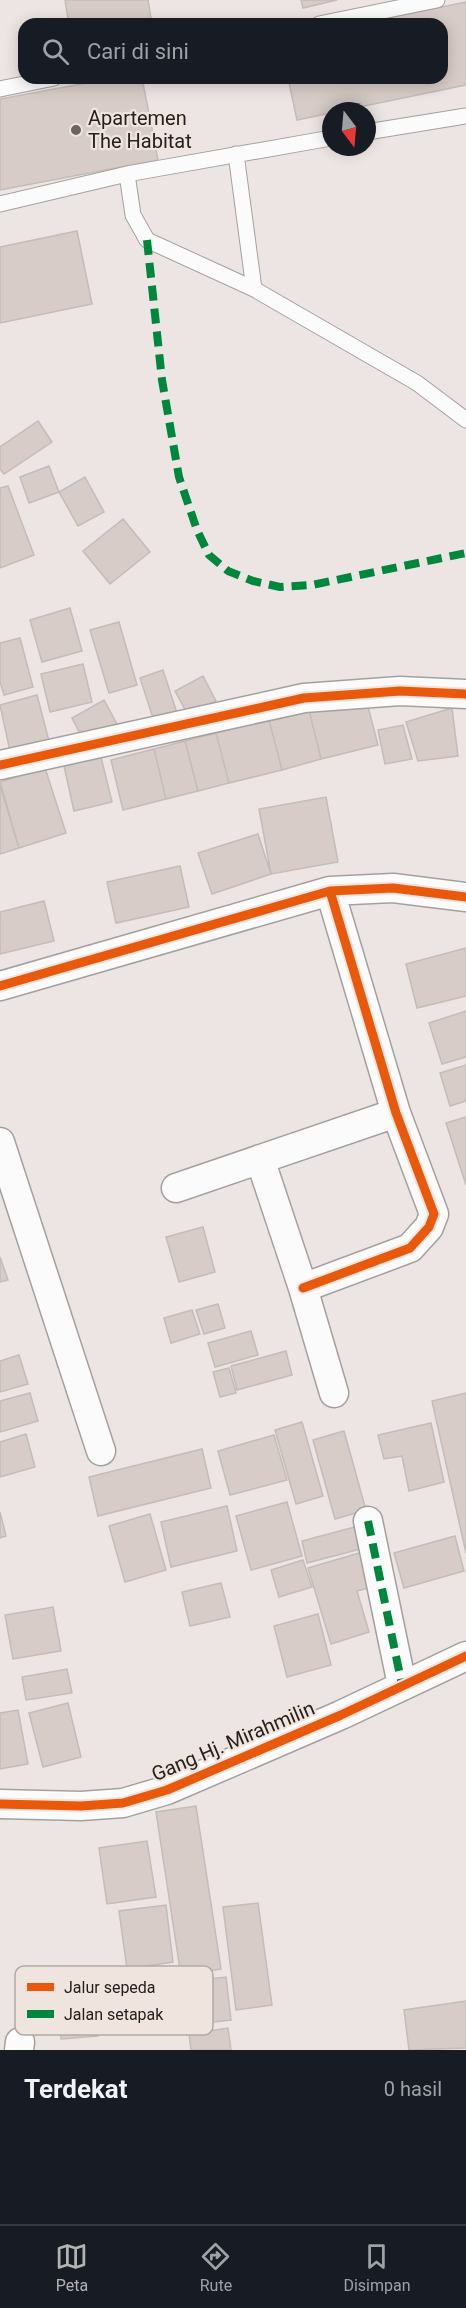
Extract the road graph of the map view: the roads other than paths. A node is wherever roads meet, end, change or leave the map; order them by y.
1 (437, 0) edge
2 (348, 18) edge
3 (25, 84) edge
4 (0, 89) edge
5 (466, 116) edge
6 (376, 131) edge
7 (322, 140) edge
8 (236, 154) junction
9 (127, 174) junction
10 (0, 204) edge
11 (254, 289) junction
12 (466, 420) edge
13 (466, 694) edge
14 (0, 765) edge
15 (330, 891) junction
16 (466, 897) edge
17 (0, 986) edge
18 (396, 1113) junction
19 (0, 1142) edge
20 (261, 1159) junction
21 (176, 1188) dead end
22 (303, 1288) junction
23 (334, 1393) dead end
24 (101, 1451) dead end
25 (368, 1521) dead end
26 (466, 1656) edge
27 (402, 1685) junction
28 (0, 1804) edge

1 - 2 lane
3 - 4 lane
5 - 6 lane
7 - 8 lane
8 - 9 lane
8 - 11 lane
9 - 10 lane
9 - 11 lane
11 - 12 lane
13 - 14 street
15 - 16 street
15 - 17 street
15 - 18 street
18 - 20 street
18 - 22 street
19 - 24 street
20 - 21 street
20 - 22 street
22 - 23 street
25 - 27 street
26 - 27 street, Gang Hj. Mirahmilin
27 - 28 street, Gang Hj. Mirahmilin

